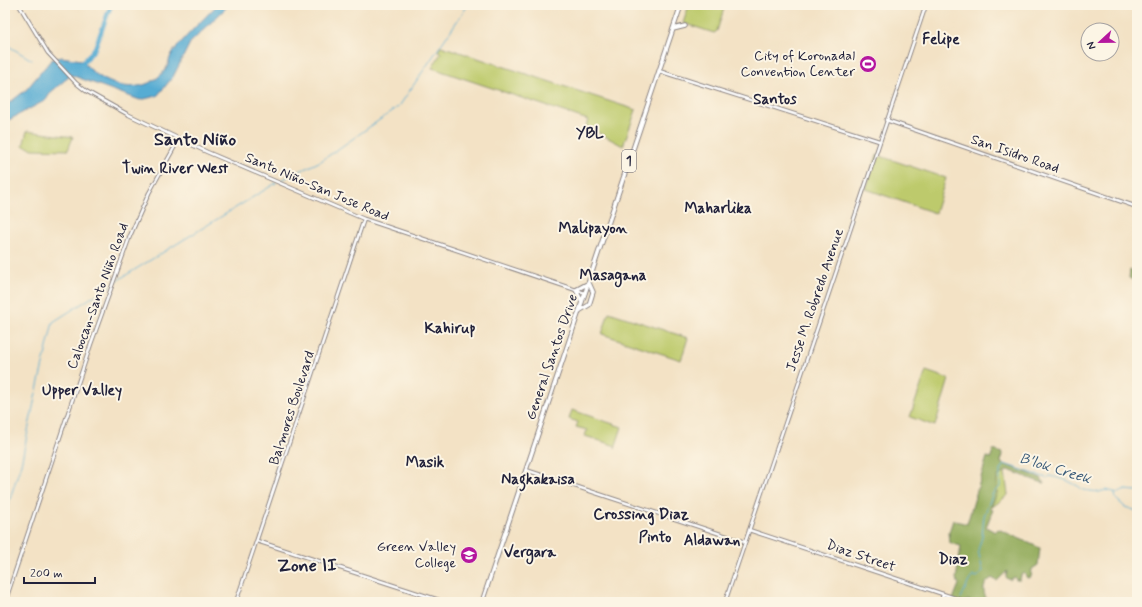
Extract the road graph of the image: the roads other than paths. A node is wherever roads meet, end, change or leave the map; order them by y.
1 (18, 5) edge
2 (681, 5) edge
3 (926, 5) edge
4 (685, 26) dead end
5 (673, 29) junction
6 (659, 71) junction
7 (886, 120) junction
8 (179, 139) junction
9 (879, 141) junction
10 (1137, 207) edge
11 (364, 219) junction
12 (589, 283) junction
13 (576, 290) junction
14 (585, 293) junction
15 (582, 302) junction
16 (579, 311) junction
17 (526, 470) junction
18 (749, 530) junction
19 (257, 541) junction
20 (745, 542) junction
21 (943, 594) junction
22 (6, 602) edge
23 (236, 602) edge
24 (445, 602) edge
25 (482, 602) edge
26 (725, 602) edge
27 (941, 602) edge
28 (967, 602) edge

1 - 8 main road, Santo Niño-San Jose Road
2 - 5 highway, General Santos Drive / 1
3 - 7 main road, Jesse M. Robredo Avenue
4 - 5 highway
5 - 6 highway, General Santos Drive / 1
6 - 9 main road
6 - 12 highway, General Santos Drive / 1
7 - 9 main road, Jesse M. Robredo Avenue
7 - 10 main road, San Isidro Road
8 - 11 main road, Santo Niño-San Jose Road
8 - 22 main road, Caloocan-Santo Niño Road
9 - 18 main road, Jesse M. Robredo Avenue
11 - 13 main road, Santo Niño-San Jose Road
11 - 19 main road, Balmores Boulevard
12 - 13 highway
12 - 14 highway, General Santos Drive / 1
12 - 16 highway
13 - 14 main road, Santo Niño-San Jose Road
13 - 15 highway
14 - 15 highway, General Santos Drive / 1
15 - 16 highway, General Santos Drive / 1
16 - 17 highway, General Santos Drive / 1
17 - 20 main road
17 - 25 highway, General Santos Drive / 1
18 - 20 main road, Jesse M. Robredo Avenue
18 - 21 main road, Diaz Street
19 - 23 main road, Balmores Boulevard
19 - 24 main road
20 - 26 main road, Jesse M. Robredo Avenue
21 - 27 main road
21 - 28 main road, Diaz Street

